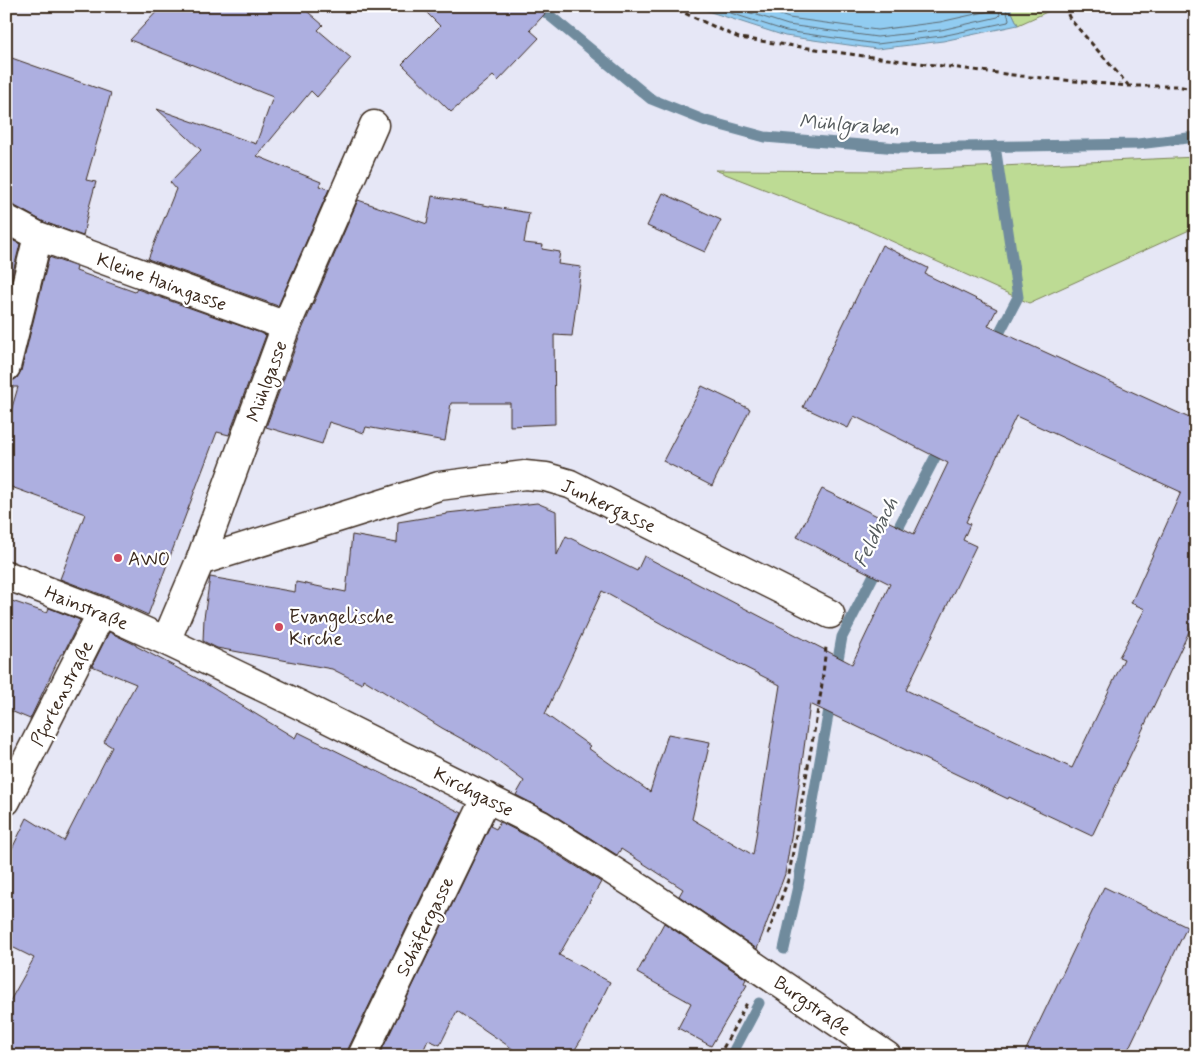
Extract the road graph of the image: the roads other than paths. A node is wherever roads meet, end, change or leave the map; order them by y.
1 (374, 125) dead end
2 (6, 218) edge
3 (38, 236) junction
4 (286, 326) junction
5 (6, 367) edge
6 (200, 561) junction
7 (6, 575) edge
8 (102, 612) junction
9 (830, 614) road end
10 (166, 641) junction
11 (487, 797) junction
12 (6, 801) edge
13 (764, 971) joint
14 (362, 1056) edge
15 (887, 1056) edge

1 - 4 street, Mühlgasse
2 - 3 street, Kleine Haingasse
3 - 4 street, Kleine Haingasse
3 - 5 street
4 - 6 street, Mühlgasse
6 - 9 street, Junkergasse
6 - 10 street, Mühlgasse
7 - 8 street, Hainstraße
8 - 10 street, Hainstraße
8 - 12 street, Pfortenstraße
10 - 11 street, Kirchgasse
11 - 13 street, Kirchgasse
11 - 14 street, Schäfergasse
13 - 15 street, Burgstraße

